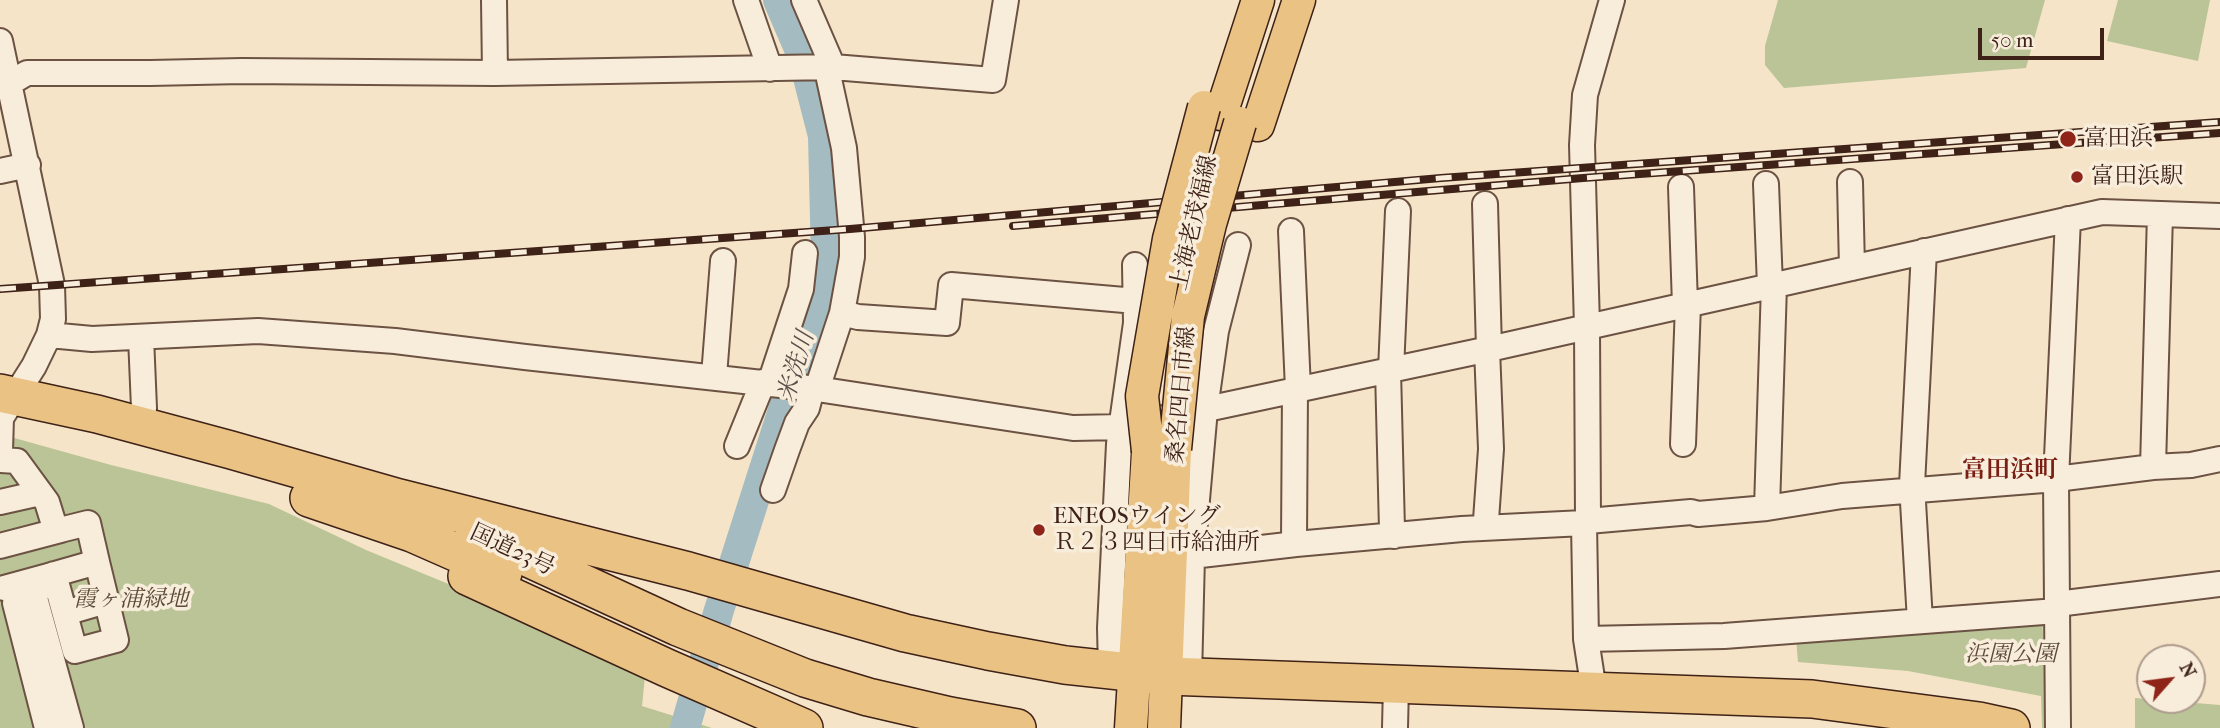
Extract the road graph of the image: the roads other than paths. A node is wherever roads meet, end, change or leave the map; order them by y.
1 (494, 0) edge
2 (746, 0) edge
3 (804, 0) edge
4 (1006, 0) edge
5 (1239, 0) edge
6 (1258, 0) edge
7 (1279, 0) edge
8 (1298, 0) edge
9 (1612, 0) edge
10 (0, 41) edge
11 (830, 67) junction
12 (776, 68) junction
13 (495, 73) junction
14 (5, 83) edge
15 (1231, 117) junction
16 (27, 165) junction
17 (0, 171) edge
18 (1850, 183) dead end
19 (1766, 184) dead end
20 (1681, 187) dead end
21 (1485, 204) dead end
22 (1398, 211) dead end
23 (2160, 214) junction
24 (2220, 216) edge
25 (2068, 219) junction
26 (1210, 225) joint
27 (1291, 231) dead end
28 (1238, 245) dead end
29 (1924, 251) junction
30 (805, 253) dead end
31 (723, 261) dead end
32 (1135, 265) dead end
33 (1852, 268) junction
34 (1772, 285) junction
35 (1686, 305) junction
36 (1136, 312) junction
37 (842, 313) junction
38 (1587, 327) junction
39 (1216, 331) junction
40 (49, 335) junction
41 (141, 337) junction
42 (1488, 349) junction
43 (1389, 370) junction
44 (714, 376) junction
45 (766, 382) junction
46 (812, 388) junction
47 (1296, 390) junction
48 (1205, 409) junction
49 (3, 415) edge
50 (142, 427) junction
51 (1122, 427) junction
52 (1683, 444) dead end
53 (737, 446) dead end
54 (1162, 450) junction
55 (2220, 459) edge
56 (0, 460) edge
57 (2153, 467) junction
58 (2056, 479) junction
59 (1912, 489) junction
60 (773, 490) dead end
61 (40, 493) junction
62 (399, 498) junction
63 (0, 502) edge
64 (1768, 508) junction
65 (1586, 522) junction
66 (1488, 527) junction
67 (61, 530) junction
68 (1394, 536) junction
69 (1296, 544) junction
70 (0, 546) edge
71 (1192, 556) junction
72 (97, 562) junction
73 (51, 575) junction
74 (2220, 584) edge
75 (14, 595) edge
76 (106, 601) junction
77 (2057, 607) junction
78 (65, 613) junction
79 (1920, 621) junction
80 (1586, 639) junction
81 (672, 648) junction
82 (733, 674) junction
83 (1150, 674) junction
84 (1396, 685) junction
85 (49, 691) junction
86 (1594, 691) junction
87 (867, 708) junction
88 (47, 728) edge
89 (71, 728) edge
90 (804, 728) edge
91 (908, 728) edge
92 (1017, 728) edge
93 (1131, 728) edge
94 (1164, 728) edge
95 (1395, 728) edge
96 (2011, 728) edge
97 (2058, 728) edge

1 - 13 street
2 - 12 street
3 - 11 street
4 - 11 street
5 - 15 main road
6 - 15 main road, 上海老茂福線
7 - 15 main road, 上海老茂福線
8 - 15 main road
9 - 38 street
10 - 14 street
11 - 12 street
11 - 37 street
12 - 13 street
13 - 14 street
14 - 16 street
15 - 26 main road, 上海老茂福線, bridge
15 - 54 main road, 上海老茂福線, bridge
16 - 17 street
16 - 40 street
18 - 33 street
19 - 34 street
20 - 35 street
21 - 42 street
22 - 43 street
23 - 24 street
23 - 25 street
23 - 57 street
25 - 29 street
25 - 58 street
26 - 54 main road, 桑名四日市線, bridge
27 - 47 street
28 - 39 street
29 - 33 street
29 - 59 street
30 - 45 street
31 - 44 street
32 - 36 street
33 - 34 street
34 - 35 street
34 - 64 street
35 - 38 street
35 - 52 street
36 - 37 street
36 - 39 street
36 - 51 street
37 - 46 street
38 - 42 street
38 - 65 street
39 - 48 street
40 - 41 street
40 - 49 street
41 - 44 street
41 - 50 street
42 - 43 street
42 - 66 street
43 - 47 street
43 - 68 street
44 - 45 street
45 - 46 street
45 - 53 street
46 - 51 street
46 - 60 street
47 - 48 street
47 - 69 street
48 - 51 street
48 - 71 street
49 - 50 highway, 国道23号
49 - 81 highway
50 - 62 highway, 国道23号
51 - 83 street
54 - 83 main road, 桑名四日市線
55 - 57 street
56 - 61 street
57 - 58 street
58 - 59 street
58 - 77 street
59 - 64 street
59 - 79 street
61 - 63 street
61 - 67 street
62 - 81 highway, 国道23号
62 - 83 highway
64 - 65 street
65 - 66 street
65 - 80 street
66 - 68 street
67 - 70 street
67 - 72 street
68 - 69 street
69 - 71 street
71 - 83 street
72 - 73 street
72 - 76 street
73 - 75 street
73 - 78 street
74 - 77 street
75 - 85 street
76 - 78 street
76 - 78 street
77 - 79 street
77 - 97 street
79 - 80 street
80 - 86 street
81 - 82 highway, 国道23号
82 - 87 highway, 国道23号
82 - 90 highway
83 - 84 highway
83 - 93 main road, 桑名四日市線
83 - 94 main road, 桑名四日市線
84 - 86 highway
84 - 95 street
85 - 88 street
85 - 89 street
86 - 96 highway
87 - 91 highway, 国道23号
87 - 92 highway, 国道23号

